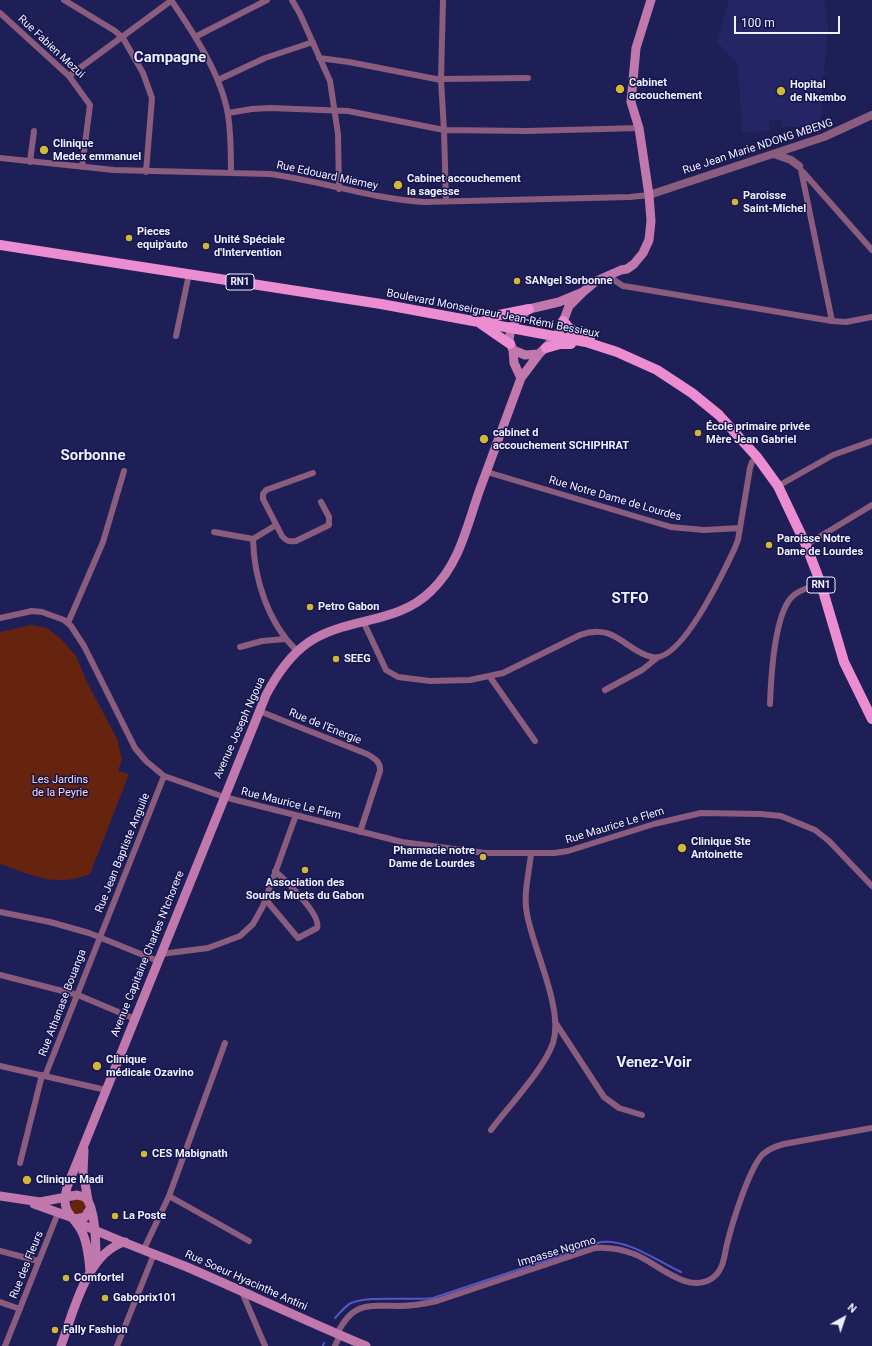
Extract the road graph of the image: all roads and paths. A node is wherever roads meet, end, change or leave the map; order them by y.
1 (64, 0) edge
2 (172, 0) edge
3 (267, 0) edge
4 (292, 0) edge
5 (443, 0) edge
6 (651, 0) edge
7 (0, 13) edge
8 (195, 37) junction
9 (123, 38) junction
10 (312, 42) junction
11 (319, 58) junction
12 (69, 76) junction
13 (528, 78) dead end
14 (441, 79) junction
15 (218, 80) junction
16 (335, 110) junction
17 (228, 113) junction
18 (872, 115) edge
19 (639, 128) junction
20 (444, 130) junction
21 (34, 131) dead end
22 (802, 144) junction
23 (774, 154) junction
24 (0, 158) edge
25 (30, 162) junction
26 (82, 167) junction
27 (800, 168) junction
28 (146, 172) junction
29 (231, 173) junction
30 (339, 189) junction
31 (649, 195) junction
32 (446, 202) junction
33 (0, 245) edge
34 (872, 250) edge
35 (189, 274) junction
36 (608, 276) junction
37 (583, 292) junction
38 (543, 305) junction
39 (529, 309) junction
40 (872, 317) edge
41 (564, 318) junction
42 (832, 321) junction
43 (480, 323) junction
44 (511, 328) junction
45 (176, 336) dead end
46 (556, 337) junction
47 (512, 347) junction
48 (611, 350) junction
49 (542, 351) junction
50 (521, 378) junction
51 (872, 441) edge
52 (757, 457) junction
53 (124, 471) dead end
54 (487, 472) junction
55 (313, 473) dead end
56 (778, 486) junction
57 (322, 502) dead end
58 (872, 505) edge
59 (276, 525) junction
60 (740, 528) junction
61 (214, 532) dead end
62 (253, 539) junction
63 (806, 545) junction
64 (821, 584) junction
65 (0, 618) edge
66 (68, 623) junction
67 (364, 623) junction
68 (285, 639) junction
69 (240, 647) dead end
70 (297, 652) junction
71 (657, 658) junction
72 (490, 677) junction
73 (605, 690) dead end
74 (770, 704) dead end
75 (259, 711) junction
76 (872, 719) edge
77 (535, 741) dead end
78 (164, 776) junction
79 (224, 797) junction
80 (296, 815) junction
81 (360, 832) junction
82 (531, 854) junction
83 (275, 871) junction
84 (872, 886) edge
85 (266, 900) junction
86 (0, 912) edge
87 (100, 938) junction
88 (159, 958) junction
89 (0, 975) edge
90 (78, 995) junction
91 (135, 1019) junction
92 (555, 1022) junction
93 (225, 1044) dead end
94 (0, 1066) edge
95 (43, 1076) junction
96 (106, 1090) junction
97 (642, 1115) dead end
98 (872, 1128) edge
99 (491, 1130) dead end
100 (85, 1143) junction
101 (20, 1163) dead end
102 (67, 1187) junction
103 (0, 1196) edge
104 (170, 1196) junction
105 (69, 1197) junction
106 (55, 1200) junction
107 (88, 1200) junction
108 (27, 1202) junction
109 (62, 1210) junction
110 (91, 1211) junction
111 (73, 1220) junction
112 (95, 1232) junction
113 (120, 1241) junction
114 (249, 1241) dead end
115 (144, 1249) junction
116 (0, 1251) edge
117 (154, 1254) junction
118 (38, 1261) junction
119 (96, 1263) junction
120 (90, 1271) junction
121 (242, 1292) junction
122 (0, 1302) edge
123 (20, 1309) junction
124 (338, 1334) junction
125 (5, 1346) edge
126 (61, 1346) edge
127 (117, 1346) edge
128 (265, 1346) edge
129 (335, 1346) edge
130 (366, 1346) edge

1 - 9 street
2 - 8 street
2 - 9 street
3 - 8 street
4 - 10 street
5 - 14 street
6 - 19 main road
7 - 12 street, Rue Fabien Mezui
8 - 15 street
9 - 12 street
9 - 28 street
10 - 11 street
10 - 15 street
11 - 14 street
11 - 16 street
12 - 26 street, Rue Fabien Mezui
13 - 14 street
14 - 20 street
15 - 17 street
16 - 17 street
16 - 20 street
16 - 30 street
17 - 29 street
18 - 22 street, Rue Jean Marie NDONG MBENG
19 - 20 street
19 - 31 main road
20 - 32 street
21 - 25 street
22 - 23 street, Rue Jean Marie NDONG MBENG
22 - 27 street
23 - 27 street
23 - 31 street, Rue Jean Marie NDONG MBENG
24 - 25 street, Rue Edouard Miemey
25 - 26 street, Rue Edouard Miemey
26 - 28 street, Rue Edouard Miemey
27 - 34 street
27 - 42 street
28 - 29 street, Rue Edouard Miemey
29 - 30 street, Rue Edouard Miemey
30 - 32 street, Rue Edouard Miemey
31 - 32 street, Rue Edouard Miemey
31 - 36 main road
33 - 35 main road, Boulevard Monseigneur Jean-Rémi Bessieux / RN1
35 - 43 main road, Boulevard Monseigneur Jean-Rémi Bessieux / RN1
35 - 45 street
36 - 37 main road
36 - 42 street
37 - 38 main road
37 - 41 main road, Avenue Joseph Ngoua
38 - 39 main road
38 - 41 main road
39 - 43 main road
39 - 44 main road
40 - 42 street
41 - 46 main road, Avenue Joseph Ngoua
41 - 48 main road
43 - 44 main road, Boulevard Monseigneur Jean-Rémi Bessieux / RN1
43 - 47 main road
44 - 46 main road, Boulevard Monseigneur Jean-Rémi Bessieux / RN1
44 - 47 main road
46 - 48 main road, Boulevard Monseigneur Jean-Rémi Bessieux / RN1
46 - 49 main road, Avenue Joseph Ngoua
47 - 49 main road
47 - 50 main road
48 - 49 main road
48 - 52 main road, Boulevard Monseigneur Jean-Rémi Bessieux / RN1
49 - 50 main road, Avenue Joseph Ngoua
50 - 54 main road, Avenue Joseph Ngoua
51 - 56 street
52 - 56 main road, Boulevard Monseigneur Jean-Rémi Bessieux / RN1
52 - 60 street
53 - 66 street
54 - 60 street, Rue Notre Dame de Lourdes
54 - 67 main road, Avenue Joseph Ngoua
55 - 59 street
56 - 63 main road, Boulevard Monseigneur Jean-Rémi Bessieux / RN1
57 - 59 street
58 - 63 street
59 - 62 street
60 - 71 street
61 - 62 street
62 - 68 street
63 - 64 main road, Boulevard Monseigneur Jean-Rémi Bessieux / RN1
64 - 74 street
64 - 76 main road, Boulevard Monseigneur Jean-Rémi Bessieux / RN1
65 - 66 street
66 - 78 street
67 - 70 main road, Avenue Joseph Ngoua
67 - 72 street
68 - 69 street
68 - 70 street
70 - 75 main road, Avenue Joseph Ngoua
71 - 72 street
71 - 73 street
72 - 77 street
75 - 79 main road, Avenue Joseph Ngoua
75 - 81 street, Rue de l'Energie
78 - 79 street, Rue Maurice Le Flem
78 - 87 street, Rue Jean Baptiste Anguile
79 - 80 street, Rue Maurice Le Flem
79 - 88 main road, Avenue Capitaine Charles N'tchorere
80 - 81 street, Rue Maurice Le Flem
80 - 83 street
81 - 82 street, Rue Maurice Le Flem
82 - 84 street, Rue Maurice Le Flem
82 - 92 street
83 - 85 street
83 - 85 street
85 - 88 street
86 - 87 street
87 - 88 street
87 - 90 street, Rue Athanase Bouanga
88 - 91 main road, Avenue Capitaine Charles N'tchorere
89 - 90 street
90 - 91 street
90 - 95 street, Rue Athanase Bouanga
91 - 96 main road, Avenue Capitaine Charles N'tchorere
92 - 97 street
92 - 99 street
93 - 104 street
94 - 95 street
95 - 96 street
95 - 101 street, Rue Athanase Bouanga
96 - 100 main road, Avenue Capitaine Charles N'tchorere
98 - 124 street, Impasse Ngomo
100 - 102 main road
100 - 107 main road
102 - 105 main road
102 - 106 main road
103 - 108 main road
104 - 114 street
104 - 115 street
105 - 106 main road
105 - 107 main road
105 - 109 main road
106 - 108 main road
107 - 110 main road
108 - 109 main road
109 - 111 main road
109 - 118 street, Rue des Fleurs
110 - 111 main road
110 - 112 main road
110 - 113 main road
111 - 112 main road, Rue Soeur Hyacinthe Antini
111 - 120 main road
112 - 113 main road, Rue Soeur Hyacinthe Antini
112 - 119 main road
113 - 115 main road, Rue Soeur Hyacinthe Antini
113 - 119 main road
115 - 117 main road, Rue Soeur Hyacinthe Antini
116 - 118 street
117 - 121 main road, Rue Soeur Hyacinthe Antini
117 - 127 street
118 - 123 street, Rue des Fleurs
119 - 120 main road
120 - 126 main road
121 - 124 main road, Rue Soeur Hyacinthe Antini
121 - 128 street
122 - 123 street
123 - 125 street, Rue des Fleurs
124 - 129 street, Impasse Ngomo
124 - 130 main road, Rue Soeur Hyacinthe Antini

